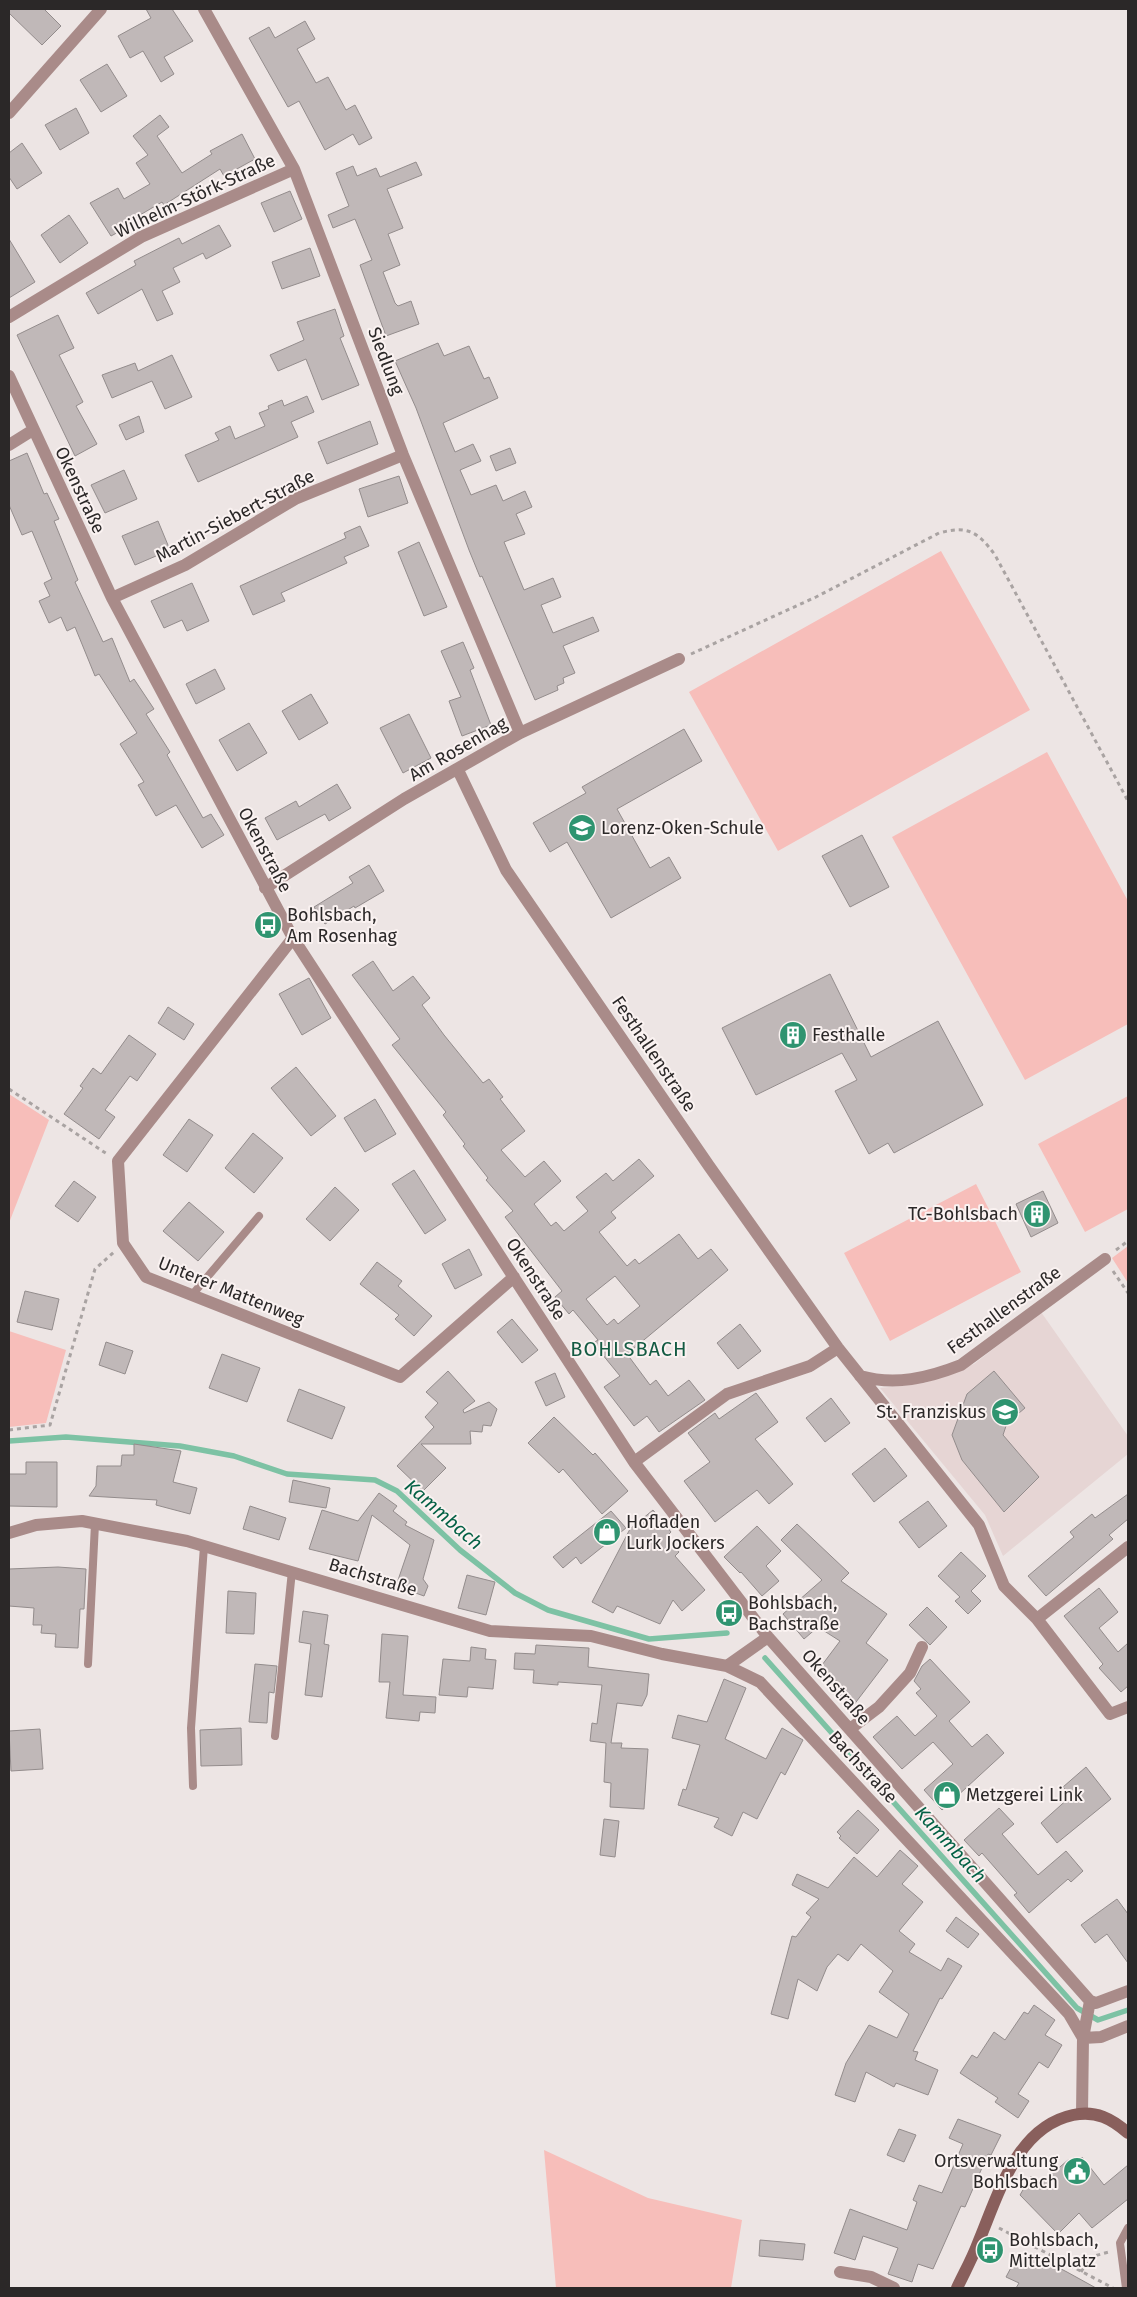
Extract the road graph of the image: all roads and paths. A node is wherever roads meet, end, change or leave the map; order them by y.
1 (101, 9) edge
2 (204, 9) edge
3 (9, 113) edge
4 (294, 169) junction
5 (9, 317) edge
6 (9, 376) edge
7 (33, 430) junction
8 (9, 445) edge
9 (402, 455) junction
10 (112, 598) junction
11 (679, 659) joint
12 (520, 733) junction
13 (458, 770) junction
14 (1128, 801) edge
15 (265, 888) junction
16 (292, 938) junction
17 (9, 1089) edge
18 (118, 1161) junction
19 (259, 1216) dead end
20 (123, 1243) junction
21 (1105, 1259) joint
22 (514, 1277) junction
23 (1128, 1293) edge
24 (192, 1295) junction
25 (838, 1348) junction
26 (860, 1376) junction
27 (9, 1430) edge
28 (634, 1462) junction
29 (95, 1524) junction
30 (9, 1533) edge
31 (204, 1546) junction
32 (1128, 1547) edge
33 (292, 1571) junction
34 (1037, 1619) junction
35 (768, 1636) junction
36 (922, 1647) dead end
37 (88, 1664) dead end
38 (727, 1666) junction
39 (1128, 1707) edge
40 (850, 1729) junction
41 (275, 1736) dead end
42 (193, 1786) dead end
43 (1128, 1991) edge
44 (1090, 2001) junction
45 (1128, 2026) edge
46 (1084, 2032) junction
47 (1082, 2113) junction
48 (1128, 2133) edge
49 (986, 2221) junction
50 (1128, 2228) edge
51 (1120, 2249) junction
52 (840, 2272) dead end
53 (1081, 2272) junction
54 (894, 2288) edge
55 (958, 2288) edge
56 (1114, 2288) edge
57 (1126, 2288) edge

1 - 3 street
2 - 4 street, Siedlung
4 - 5 street, Wilhelm-Störk-Straße
4 - 9 street, Siedlung
6 - 7 street, Okenstraße
7 - 8 street
7 - 10 street, Okenstraße
9 - 10 street, Martin-Siebert-Straße
9 - 12 street, Siedlung
10 - 15 street, Okenstraße
11 - 12 street, Am Rosenhag
11 - 14 path
12 - 13 street, Am Rosenhag
13 - 15 street, Am Rosenhag
13 - 25 street, Festhallenstraße
15 - 16 street, Okenstraße
16 - 18 street
16 - 22 street, Okenstraße
17 - 18 path
18 - 20 street
19 - 24 lane
20 - 24 street, Unterer Mattenweg
20 - 27 path
21 - 23 path
21 - 26 street, Festhallenstraße
22 - 24 street, Unterer Mattenweg
22 - 28 street, Okenstraße
25 - 26 street, Festhallenstraße
25 - 28 street
26 - 34 street, Festhallenstraße
28 - 35 street, Okenstraße
29 - 30 street, Bachstraße
29 - 31 street, Bachstraße
29 - 37 lane
31 - 33 street, Bachstraße
31 - 42 lane
32 - 34 street
33 - 38 street, Bachstraße
33 - 41 lane
34 - 39 street, Festhallenstraße
35 - 38 street
35 - 40 street, Okenstraße
36 - 40 street
38 - 46 street, Bachstraße
40 - 44 street, Okenstraße
43 - 44 street
44 - 46 street
45 - 46 street
46 - 47 street
47 - 48 street
47 - 49 street
49 - 53 path
49 - 55 street
50 - 51 lane
51 - 53 path
51 - 57 lane
52 - 54 street
53 - 56 path

